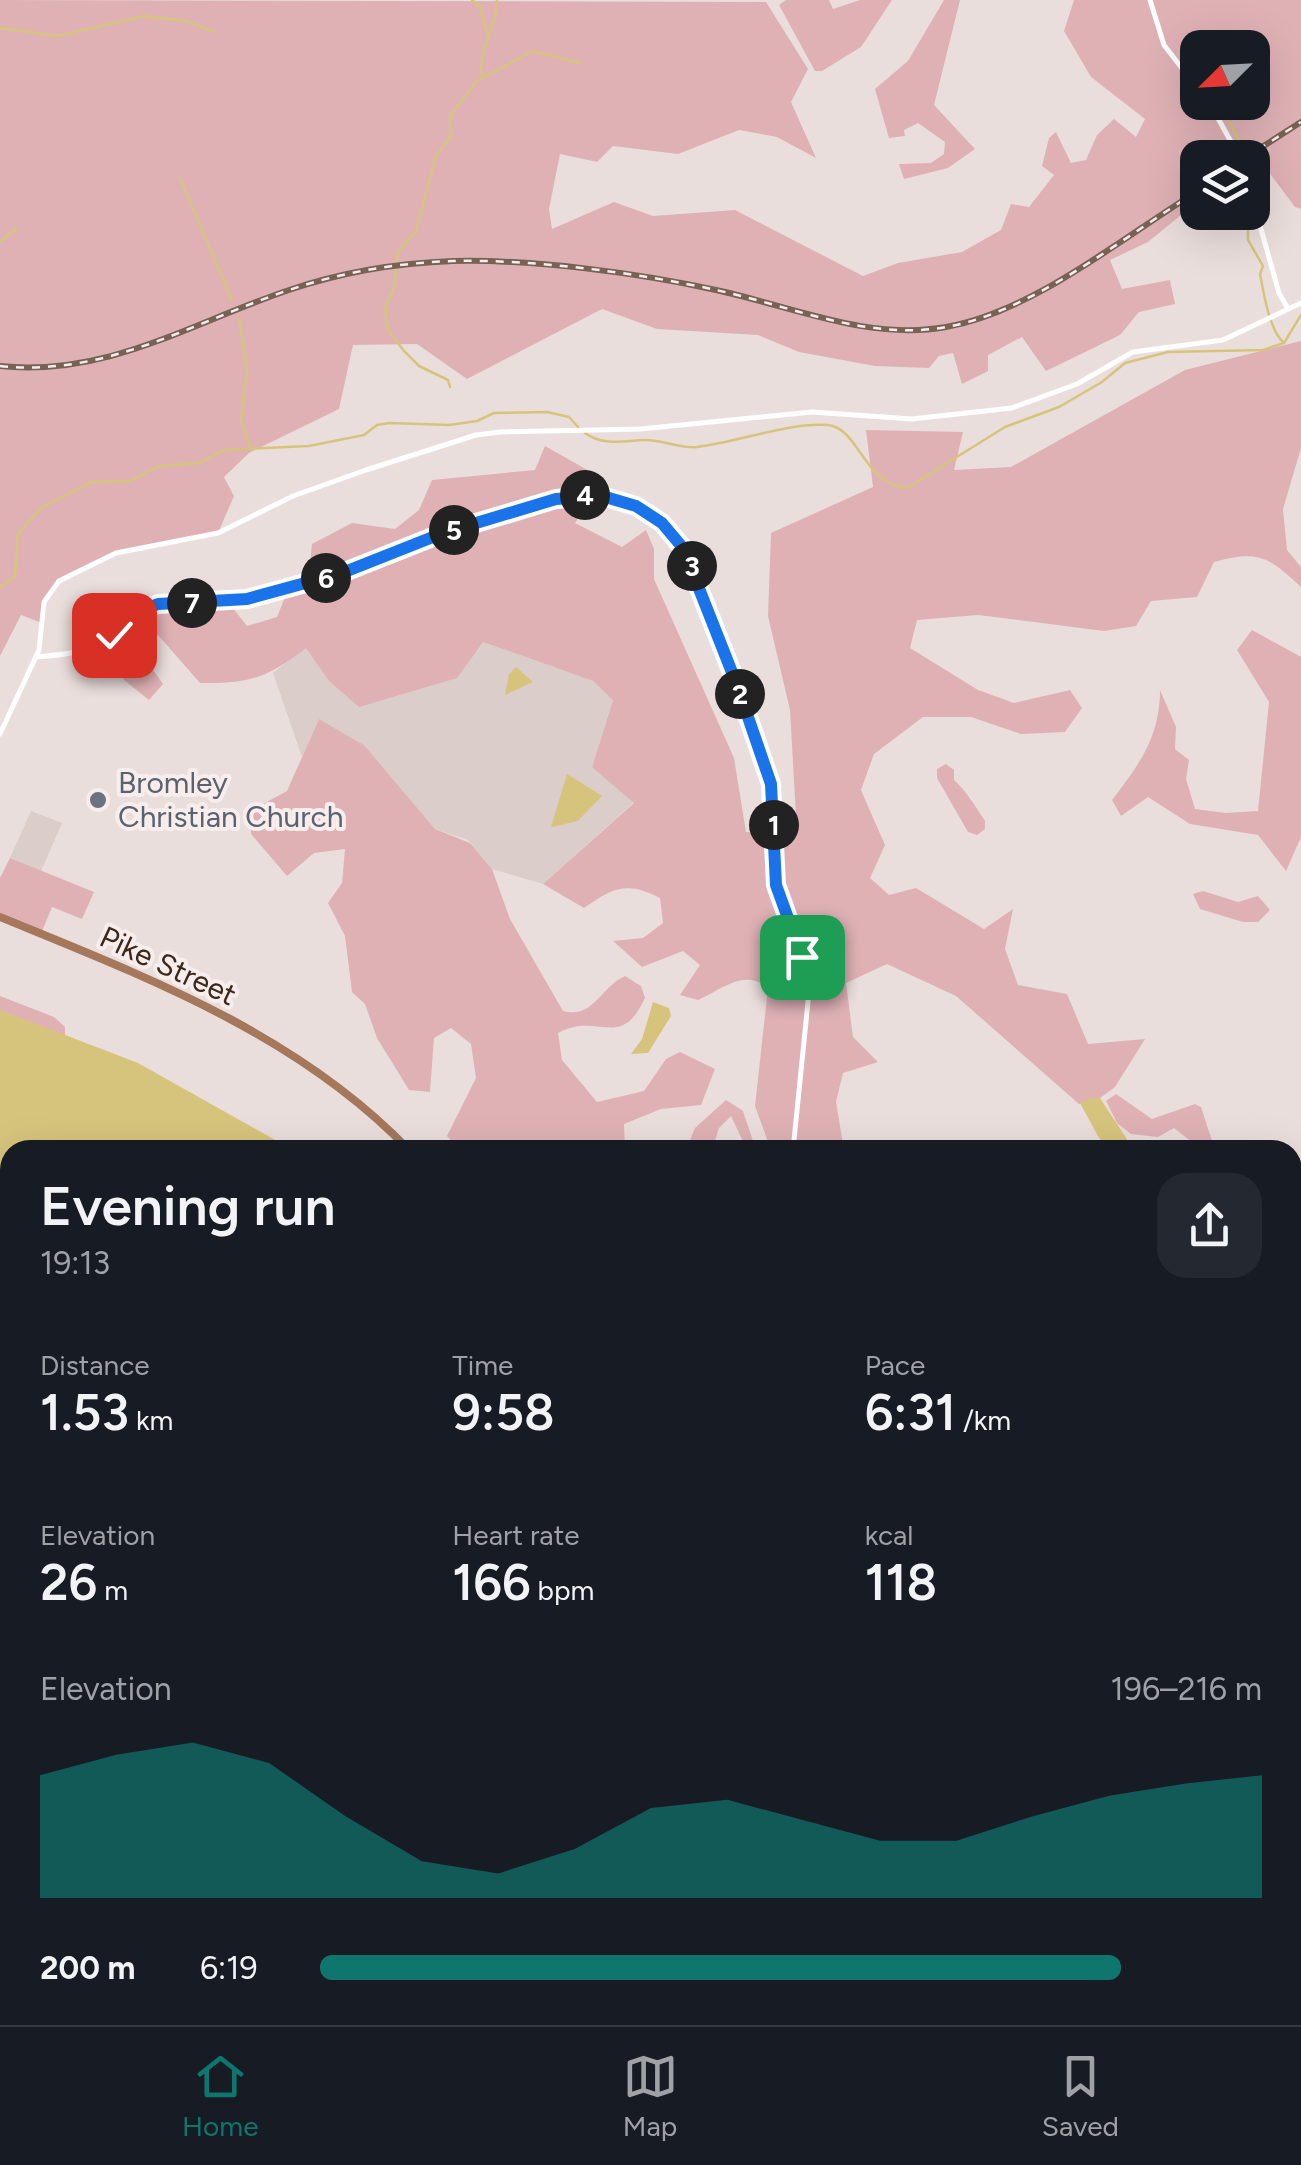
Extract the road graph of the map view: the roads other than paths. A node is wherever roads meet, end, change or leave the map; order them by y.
1 (1150, 0) edge
2 (1180, 66) edge
3 (1261, 230) edge
4 (1301, 302) edge
5 (1287, 307) junction
6 (36, 657) junction
7 (0, 734) edge
8 (0, 917) edge
9 (399, 1140) edge
10 (794, 1140) edge

1 - 2 street
3 - 5 street
4 - 5 street
5 - 6 street
6 - 7 street
6 - 10 street
8 - 9 main road, Pike Street

